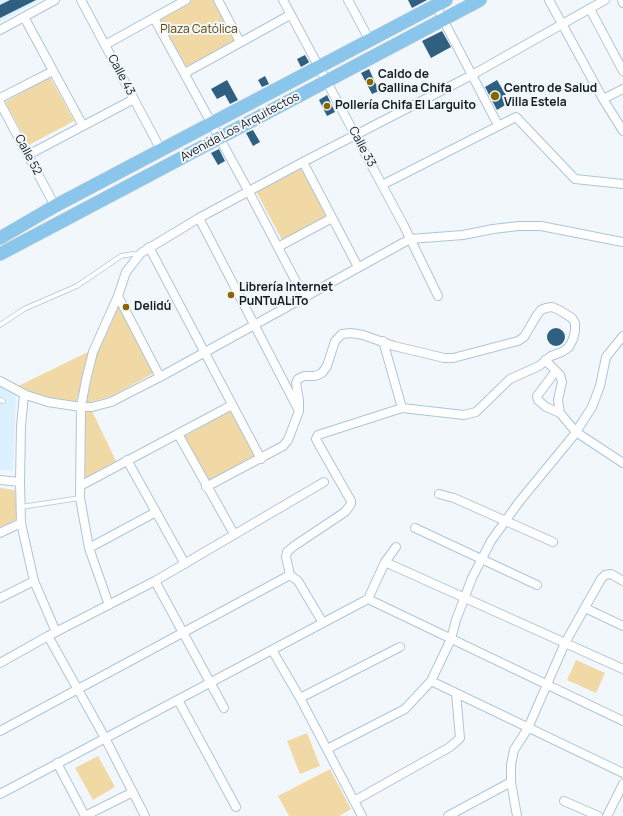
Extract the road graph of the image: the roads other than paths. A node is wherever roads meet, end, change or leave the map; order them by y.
1 (55, 0) edge
2 (81, 0) edge
3 (186, 0) edge
4 (218, 0) edge
5 (283, 0) edge
6 (348, 0) edge
7 (480, 0) edge
8 (549, 0) edge
9 (606, 0) edge
10 (622, 0) edge
11 (441, 3) edge
12 (623, 3) edge
13 (590, 9) junction
14 (290, 15) junction
15 (24, 17) junction
16 (154, 18) junction
17 (443, 20) junction
18 (562, 24) junction
19 (0, 30) edge
20 (370, 41) junction
21 (240, 42) junction
22 (105, 45) junction
23 (319, 68) junction
24 (53, 71) junction
25 (623, 71) edge
26 (185, 73) junction
27 (472, 75) junction
28 (326, 81) junction
29 (623, 89) edge
30 (0, 98) edge
31 (134, 99) junction
32 (603, 99) junction
33 (0, 103) edge
34 (212, 123) junction
35 (498, 125) junction
36 (83, 126) junction
37 (623, 131) edge
38 (355, 135) junction
39 (219, 138) junction
40 (161, 150) junction
41 (28, 155) junction
42 (303, 162) junction
43 (623, 184) edge
44 (382, 185) junction
45 (249, 192) junction
46 (55, 206) junction
47 (199, 218) junction
48 (332, 218) junction
49 (2, 233) edge
50 (410, 239) junction
51 (623, 242) edge
52 (149, 247) junction
53 (278, 247) junction
54 (0, 254) edge
55 (139, 255) junction
56 (358, 268) junction
57 (118, 296) junction
58 (438, 296) dead end
59 (304, 298) junction
60 (254, 325) junction
61 (0, 326) edge
62 (623, 336) edge
63 (383, 341) junction
64 (204, 352) junction
65 (545, 360) junction
66 (556, 371) junction
67 (160, 377) junction
68 (0, 381) edge
69 (24, 394) junction
70 (232, 405) junction
71 (81, 407) junction
72 (402, 408) junction
73 (299, 411) junction
74 (560, 413) junction
75 (576, 432) junction
76 (178, 434) junction
77 (261, 459) junction
78 (127, 460) junction
79 (623, 463) edge
80 (0, 480) edge
81 (20, 482) junction
82 (324, 482) dead end
83 (80, 486) junction
84 (206, 487) junction
85 (439, 494) dead end
86 (80, 498) junction
87 (21, 507) junction
88 (156, 512) junction
89 (505, 521) junction
90 (22, 522) junction
91 (415, 528) dead end
92 (0, 533) edge
93 (234, 534) junction
94 (553, 542) dead end
95 (89, 548) junction
96 (396, 548) dead end
97 (482, 560) junction
98 (385, 562) junction
99 (185, 564) junction
100 (290, 575) junction
101 (34, 581) junction
102 (155, 581) junction
103 (623, 581) edge
104 (537, 585) dead end
105 (0, 598) edge
106 (464, 598) junction
107 (368, 599) junction
108 (109, 606) junction
109 (585, 608) junction
110 (323, 623) junction
111 (623, 626) edge
112 (56, 632) junction
113 (183, 632) junction
114 (48, 636) junction
115 (451, 639) junction
116 (565, 643) junction
117 (400, 647) dead end
118 (272, 650) junction
119 (0, 663) edge
120 (623, 669) edge
121 (432, 681) junction
122 (210, 682) junction
123 (547, 685) junction
124 (77, 689) junction
125 (456, 693) junction
126 (300, 698) junction
127 (178, 700) junction
128 (224, 708) dead end
129 (623, 721) edge
130 (528, 728) junction
131 (0, 731) edge
132 (105, 738) junction
133 (327, 749) junction
134 (57, 763) junction
135 (623, 773) edge
136 (511, 782) junction
137 (623, 784) edge
138 (132, 792) junction
139 (0, 794) edge
140 (354, 801) junction
141 (564, 801) dead end
142 (236, 807) dead end
143 (85, 816) edge
144 (145, 816) edge
145 (362, 816) edge
146 (448, 816) edge
147 (517, 816) edge
148 (598, 816) edge
149 (607, 816) edge

1 - 15 street
2 - 22 street, Calle 43
3 - 16 street
4 - 21 street
5 - 14 street, Calle 33
6 - 20 street
7 - 17 main road, Avenida Los Arquitectos
8 - 18 street
9 - 13 street
10 - 12 street
11 - 17 street
11 - 20 main road, Avenida Los Arquitectos
13 - 18 street
13 - 25 street
14 - 21 street
14 - 23 street, Calle 33
15 - 19 street
15 - 24 street
16 - 22 street
16 - 26 street
17 - 27 street
17 - 28 main road, Avenida Los Arquitectos
18 - 27 street
18 - 32 street
20 - 23 main road, Avenida Los Arquitectos
21 - 26 street
22 - 31 street, Calle 43
23 - 28 street, Calle 33
23 - 34 main road, Avenida Los Arquitectos
24 - 30 street
24 - 36 street
26 - 34 street
27 - 35 street
27 - 38 street
28 - 38 street, Calle 33
28 - 39 main road, Avenida Los Arquitectos
29 - 32 street
31 - 36 street
31 - 40 street, Calle 43
32 - 37 street
33 - 41 street, Calle 52
34 - 39 street
34 - 40 main road, Avenida Los Arquitectos
35 - 43 street
35 - 44 street
36 - 41 street
38 - 42 street
38 - 44 street, Calle 33
39 - 45 street
39 - 54 main road, Avenida Los Arquitectos
40 - 46 main road, Avenida Los Arquitectos
41 - 46 street, Calle 52
42 - 45 street
42 - 48 street
44 - 50 street, Calle 33
45 - 47 street
45 - 53 street
46 - 49 main road, Avenida Los Arquitectos
47 - 52 street
47 - 60 street
48 - 53 street
48 - 56 street
50 - 51 street
50 - 56 street
50 - 58 street, Calle 33
52 - 55 street
52 - 64 street
53 - 59 street
55 - 57 street
55 - 61 lane
56 - 59 street
57 - 67 street
57 - 71 street
59 - 60 street
60 - 64 street
60 - 73 street
62 - 75 street
63 - 65 street
63 - 72 street
63 - 73 street
64 - 67 street
64 - 70 street
65 - 66 street
65 - 72 street
66 - 74 street
66 - 74 street
67 - 71 street
68 - 69 street
69 - 71 street
69 - 81 street
70 - 76 street
70 - 77 street
71 - 83 street
72 - 100 street
73 - 77 street
74 - 75 street
75 - 79 street
75 - 89 street
76 - 78 street
76 - 84 street
77 - 84 street
78 - 83 street
78 - 88 street
80 - 81 street
81 - 87 street
82 - 93 street
83 - 86 street
84 - 93 street
85 - 89 street
86 - 87 lane
86 - 95 street
87 - 90 street
88 - 95 street
88 - 99 street
89 - 94 street
89 - 97 street
90 - 92 street
90 - 101 street
91 - 97 street
93 - 99 street
95 - 108 street
96 - 98 street
97 - 104 street
97 - 106 street
98 - 106 street
98 - 107 street
99 - 102 street
100 - 110 street
100 - 113 street
101 - 105 street
101 - 112 street
102 - 108 street
102 - 113 street
103 - 109 street
106 - 115 street
106 - 116 street
107 - 110 street
107 - 115 street
108 - 112 street
109 - 111 street
109 - 116 street
110 - 118 street
112 - 114 street
113 - 122 street
113 - 124 street
114 - 119 street
114 - 124 street
115 - 121 street
115 - 123 street
116 - 120 street
116 - 123 street
117 - 126 street
118 - 122 street
118 - 126 street
121 - 125 street
121 - 133 street
122 - 127 street
122 - 128 street
123 - 129 street
123 - 130 street
124 - 131 street
124 - 132 street
125 - 130 street
125 - 140 street
126 - 133 street
127 - 132 street
127 - 142 street
130 - 135 street
130 - 136 street
132 - 134 street
132 - 138 street
133 - 140 street
134 - 139 street
134 - 143 street
136 - 146 street
136 - 147 street
137 - 149 street
138 - 143 street
138 - 144 street
140 - 145 street
141 - 148 street

